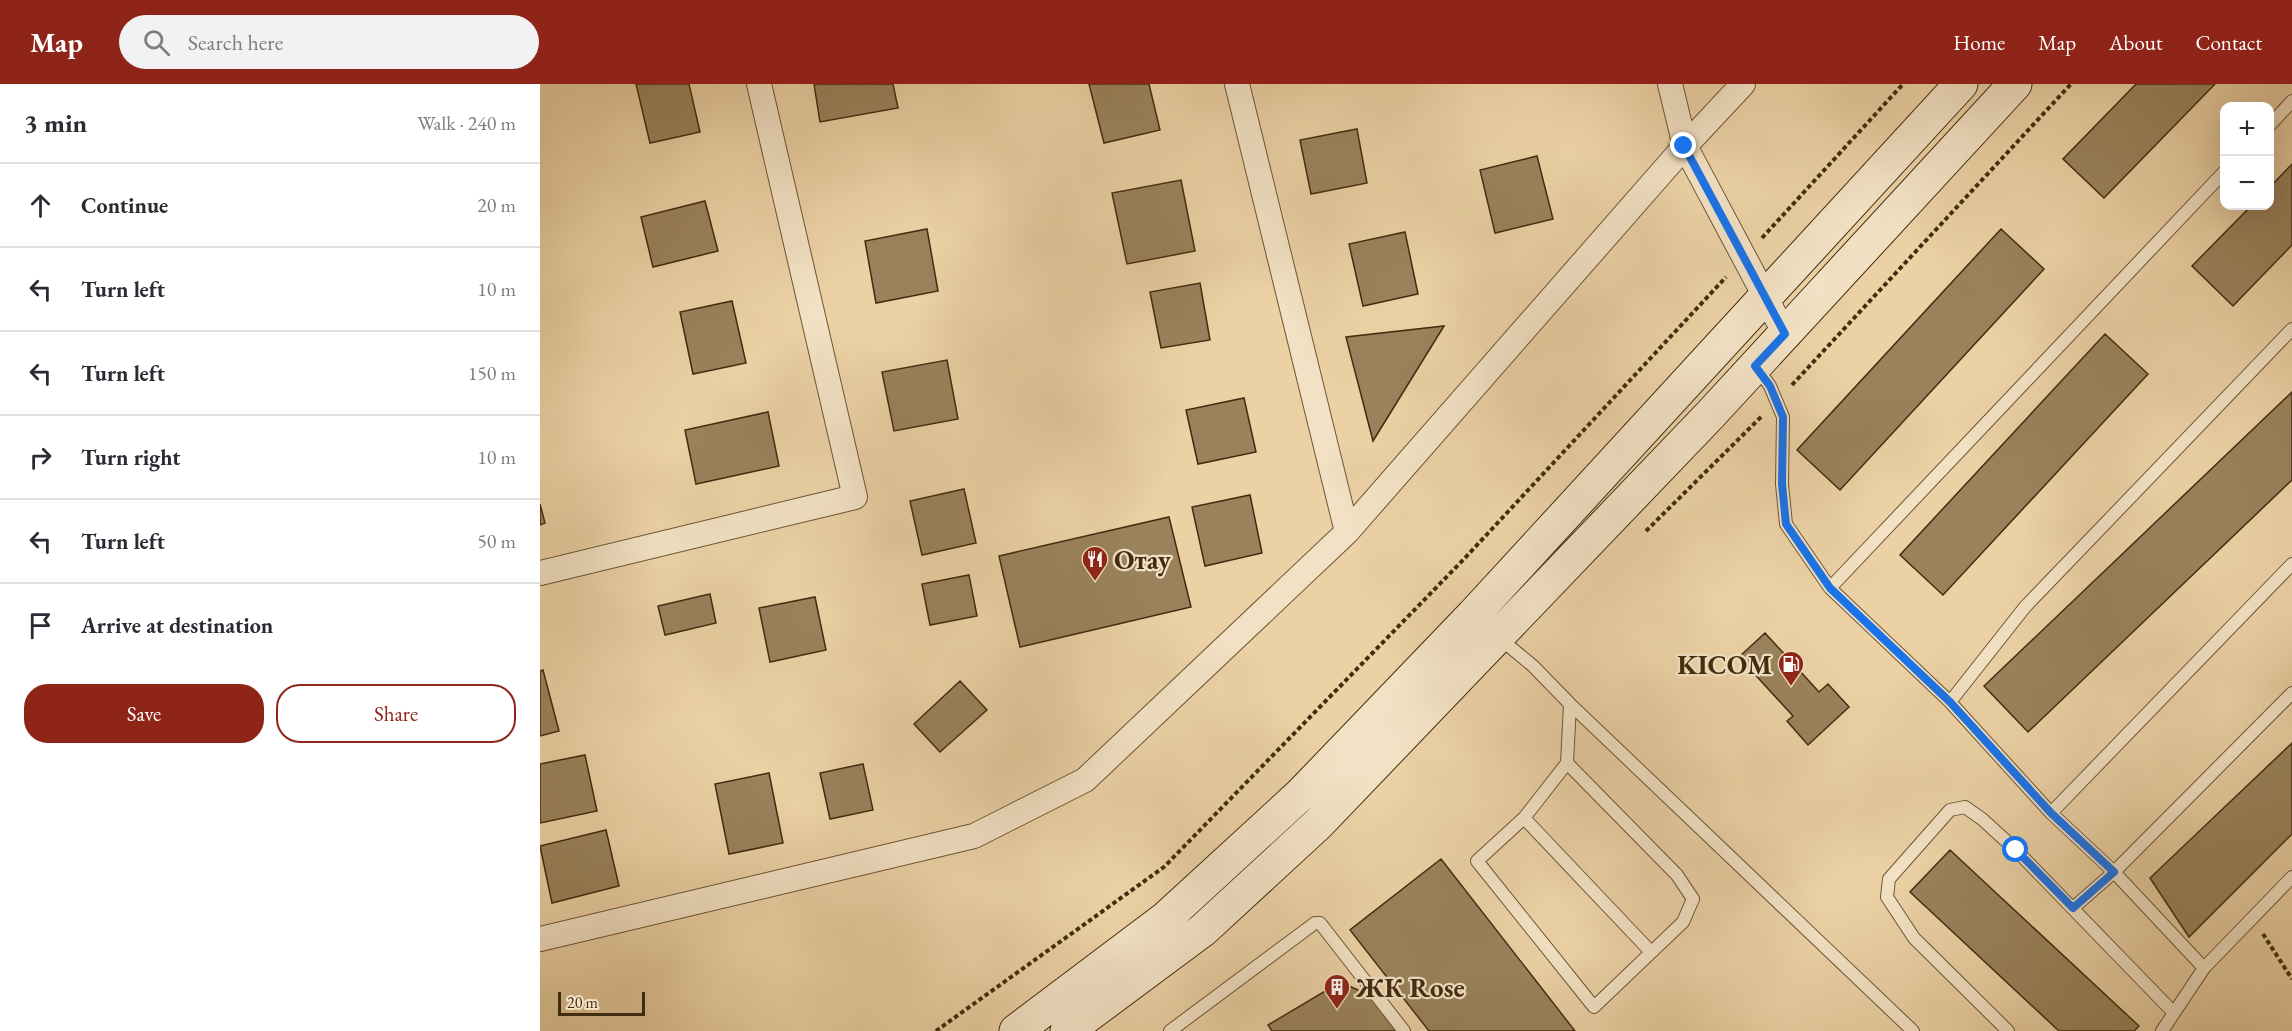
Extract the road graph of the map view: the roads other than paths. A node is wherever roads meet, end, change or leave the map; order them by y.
1 (759, 84) edge
2 (1237, 84) edge
3 (1670, 84) edge
4 (1743, 84) edge
5 (1962, 84) edge
6 (2015, 84) edge
7 (2292, 101) edge
8 (2274, 121) edge
9 (1684, 146) junction
10 (2220, 176) edge
11 (1766, 296) junction
12 (2292, 329) edge
13 (1785, 334) junction
14 (1755, 366) junction
15 (1697, 400) junction
16 (1347, 532) junction
17 (2292, 564) edge
18 (540, 573) edge
19 (1830, 588) junction
20 (1485, 626) junction
21 (2292, 693) edge
22 (1950, 702) junction
23 (1570, 704) junction
24 (1567, 763) junction
25 (2051, 813) junction
26 (1524, 818) junction
27 (2114, 872) junction
28 (2292, 877) edge
29 (2073, 908) junction
30 (540, 939) edge
31 (1651, 952) junction
32 (2204, 968) junction
33 (2174, 1013) junction
34 (1016, 1031) edge
35 (1067, 1031) edge
36 (1170, 1031) edge
37 (1404, 1031) edge
38 (1913, 1031) edge
39 (2008, 1031) edge
40 (2162, 1031) edge

1 - 18 street
2 - 16 street
3 - 9 street
4 - 9 street
5 - 11 main road
6 - 13 main road
7 - 8 lane
9 - 11 street
9 - 16 street
10 - 19 lane
11 - 13 street
11 - 15 main road
12 - 22 lane
13 - 14 main road
14 - 15 main road
14 - 19 lane
15 - 20 main road
16 - 30 street
17 - 25 lane
19 - 22 lane
20 - 23 lane
20 - 34 main road
20 - 35 main road
21 - 27 lane
22 - 25 lane
23 - 24 lane
23 - 38 lane
24 - 26 lane
24 - 31 lane
25 - 27 lane
26 - 31 lane
26 - 31 lane
27 - 29 lane
27 - 32 lane
28 - 32 lane
29 - 33 lane
29 - 39 lane
32 - 33 lane
33 - 40 lane
36 - 37 lane

